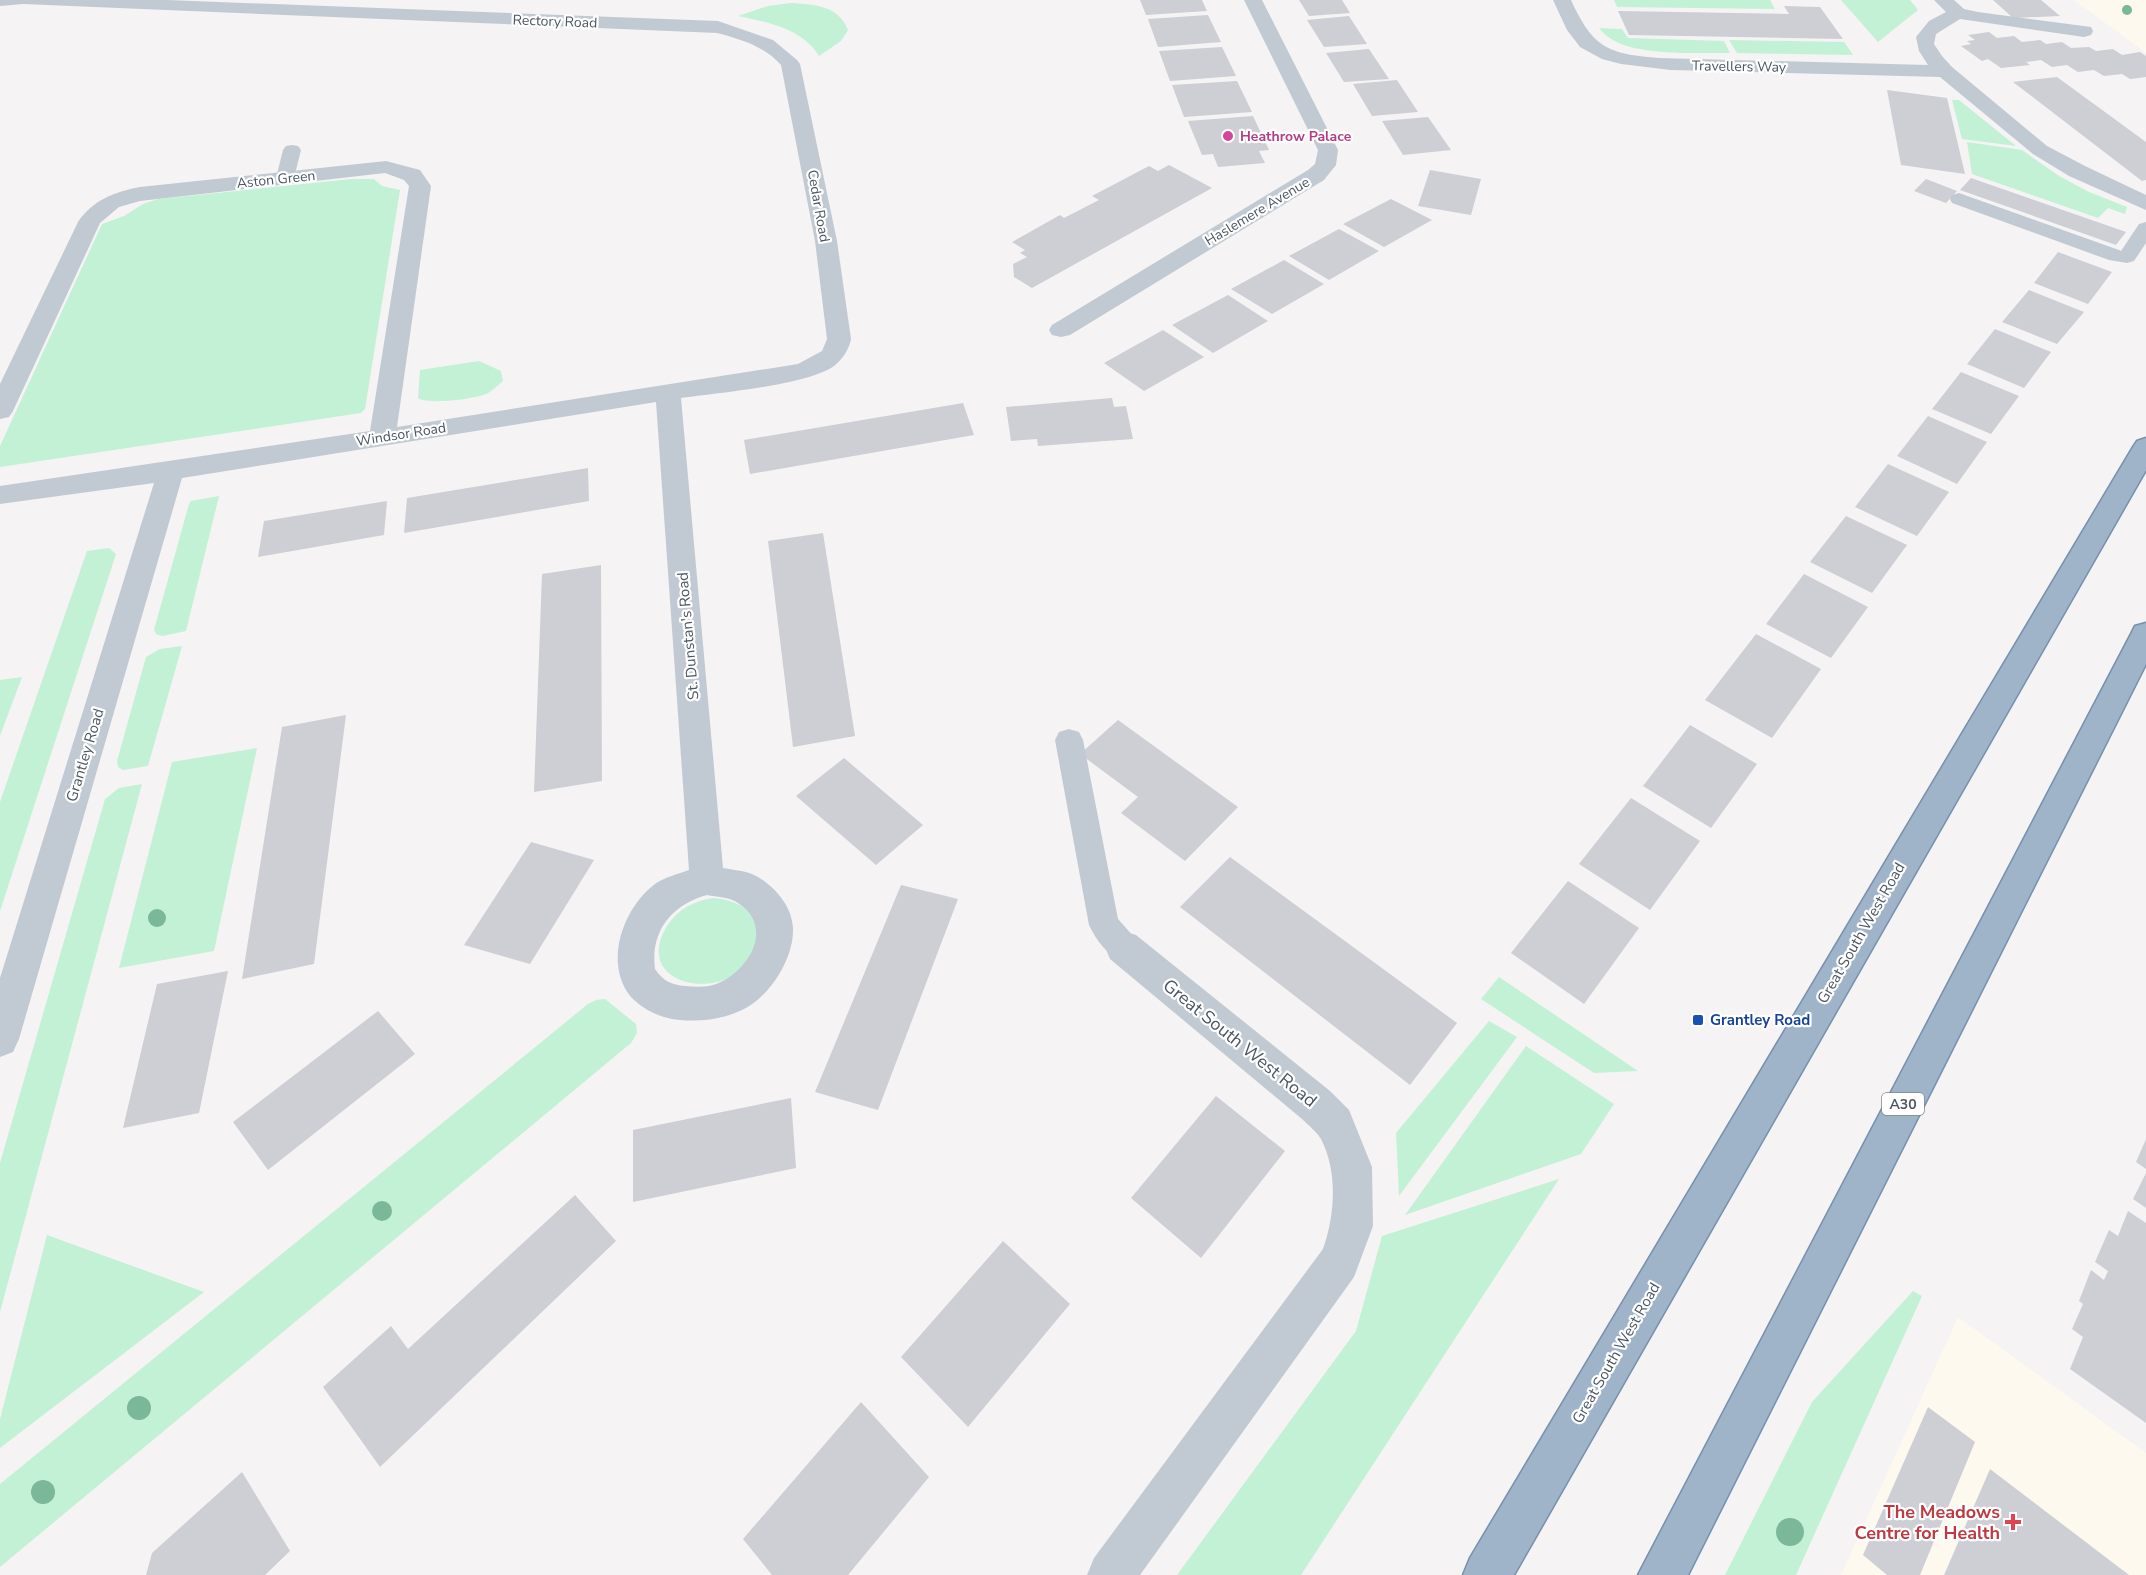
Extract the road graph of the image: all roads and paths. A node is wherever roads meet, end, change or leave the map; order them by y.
1 (18, 0) edge
2 (28, 0) edge
3 (1253, 0) edge
4 (1562, 0) edge
5 (0, 2) edge
6 (358, 6) edge
7 (1951, 6) edge
8 (2084, 31) dead end
9 (757, 39) joint
10 (1945, 71) junction
11 (292, 150) dead end
12 (285, 178) junction
13 (1959, 200) dead end
14 (2146, 203) edge
15 (2146, 228) edge
16 (1061, 330) dead end
17 (802, 371) joint
18 (668, 393) junction
19 (0, 411) edge
20 (382, 436) junction
21 (2146, 447) edge
22 (171, 471) junction
23 (0, 495) edge
24 (2146, 634) edge
25 (1069, 740) dead end
26 (708, 880) dead end
27 (1123, 947) joint
28 (0, 1040) edge
29 (1111, 1575) edge
30 (1487, 1575) edge
31 (1662, 1575) edge

1 - 5 street
2 - 6 street, Rectory Road
3 - 16 street, Haslemere Avenue
4 - 10 street, Travellers Way
6 - 9 street, Rectory Road
7 - 8 street
7 - 10 street
9 - 17 street, Cedar Road
10 - 14 street
11 - 12 lane
12 - 19 street, Aston Green
12 - 20 street, Aston Green
13 - 15 lane
17 - 18 street, Windsor Road
18 - 20 street, Windsor Road
18 - 26 street, St. Dunstan's Road
20 - 22 street, Windsor Road
21 - 30 highway, Great South West Road
22 - 23 street, Windsor Road
22 - 28 street, Grantley Road
24 - 31 highway, A30
25 - 27 lane
27 - 29 street, Great South West Road

